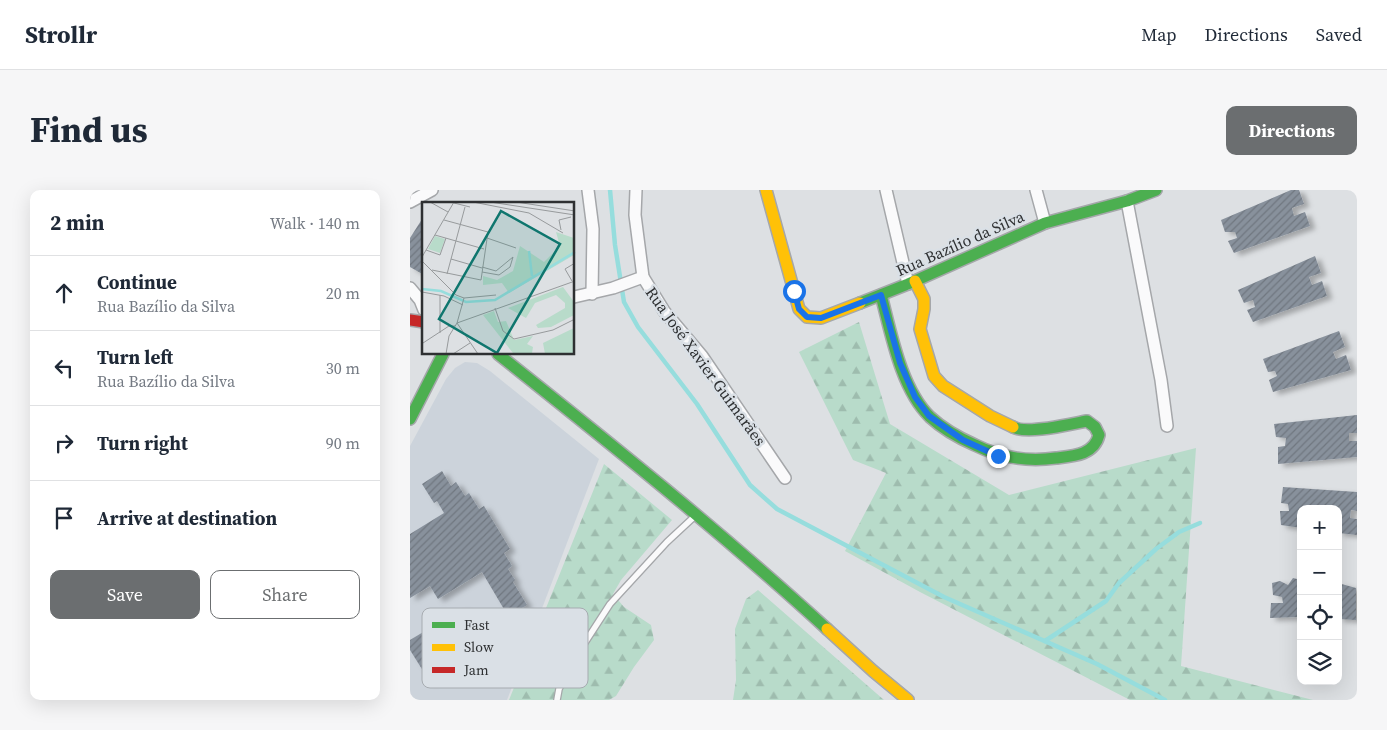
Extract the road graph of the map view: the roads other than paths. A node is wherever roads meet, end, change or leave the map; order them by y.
1 (432, 190) edge
2 (588, 190) edge
3 (636, 190) edge
4 (766, 190) edge
5 (886, 190) edge
6 (1036, 190) edge
7 (1156, 190) edge
8 (1127, 201) junction
9 (410, 202) edge
10 (1044, 223) junction
11 (639, 279) junction
12 (912, 282) junction
13 (410, 288) edge
14 (592, 294) junction
15 (881, 295) junction
16 (575, 297) edge
17 (422, 305) edge
18 (442, 355) edge
19 (499, 355) edge
20 (410, 419) edge
21 (1167, 426) dead end
22 (786, 478) dead end
23 (696, 514) junction
24 (588, 638) edge
25 (908, 700) edge

1 - 9 street
2 - 14 street
3 - 11 street, Rua José Xavier Guimarães
4 - 15 street, Rua Bazílio da Silva
5 - 12 street
6 - 10 street
7 - 8 street, Rua Bazílio da Silva
8 - 10 street, Rua Bazílio da Silva
8 - 21 street
10 - 12 street, Rua Bazílio da Silva
11 - 14 street
11 - 22 street, Rua José Xavier Guimarães
12 - 15 street, Rua Bazílio da Silva
12 - 15 street
13 - 17 street
14 - 16 street
18 - 20 street
19 - 23 street
23 - 24 lane
23 - 25 street

